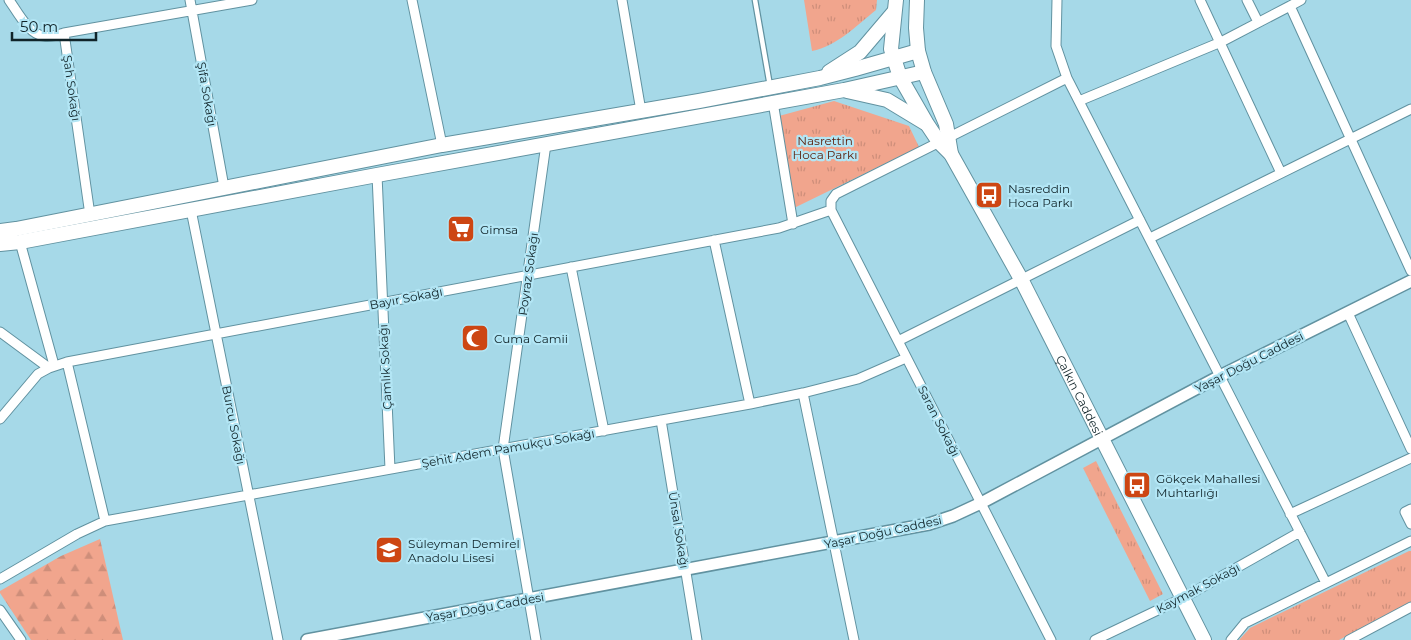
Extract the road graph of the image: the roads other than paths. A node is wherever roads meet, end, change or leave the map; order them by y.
1 (9, 0) edge
2 (190, 0) edge
3 (252, 0) edge
4 (412, 0) edge
5 (622, 0) edge
6 (755, 0) edge
7 (917, 0) edge
8 (1057, 0) edge
9 (1200, 0) edge
10 (1247, 0) edge
11 (1300, 0) edge
12 (895, 6) edge
13 (1290, 6) junction
14 (192, 11) junction
15 (1258, 22) junction
16 (64, 34) junction
17 (1221, 42) junction
18 (918, 50) junction
19 (893, 58) junction
20 (924, 72) junction
21 (900, 77) junction
22 (820, 78) junction
23 (1067, 78) junction
24 (770, 87) junction
25 (844, 90) junction
26 (1079, 101) junction
27 (773, 102) junction
28 (1411, 110) edge
29 (641, 111) junction
30 (927, 124) junction
31 (944, 139) junction
32 (1351, 139) junction
33 (546, 144) junction
34 (442, 145) junction
35 (1281, 173) junction
36 (376, 175) junction
37 (224, 187) junction
38 (831, 206) junction
39 (191, 210) junction
40 (90, 214) junction
41 (1140, 220) junction
42 (793, 224) junction
43 (0, 231) edge
44 (1150, 238) junction
45 (714, 240) junction
46 (20, 242) junction
47 (0, 244) edge
48 (571, 267) junction
49 (527, 276) junction
50 (1021, 279) junction
51 (1411, 280) edge
52 (382, 303) junction
53 (1348, 313) junction
54 (0, 332) edge
55 (216, 334) junction
56 (898, 341) junction
57 (906, 358) junction
58 (67, 362) junction
59 (52, 366) junction
60 (1220, 376) junction
61 (803, 393) junction
62 (750, 404) junction
63 (0, 419) edge
64 (660, 420) junction
65 (604, 431) junction
66 (1102, 439) junction
67 (503, 449) junction
68 (1411, 449) edge
69 (1411, 458) edge
70 (390, 469) junction
71 (248, 495) junction
72 (980, 502) junction
73 (1411, 509) edge
74 (1290, 514) junction
75 (105, 521) junction
76 (1411, 524) edge
77 (1300, 532) junction
78 (1411, 541) edge
79 (834, 543) junction
80 (686, 570) junction
81 (0, 579) edge
82 (1326, 583) junction
83 (1183, 598) junction
84 (529, 599) junction
85 (1411, 607) edge
86 (0, 610) edge
87 (358, 635) edge
88 (21, 640) edge
89 (278, 640) edge
90 (307, 640) edge
91 (536, 640) edge
92 (697, 640) edge
93 (854, 640) edge
94 (1051, 640) edge
95 (1095, 640) edge
96 (1204, 640) edge
97 (1231, 640) edge
98 (1349, 640) edge

1 - 16 street
2 - 14 street, Şifa Sokağı
3 - 14 street
4 - 34 street
5 - 29 street
6 - 24 lane
7 - 18 main road, Çalkın Caddesi
8 - 23 street
9 - 17 street
10 - 15 street
11 - 13 street
12 - 19 main road, Çalkın Caddesi
12 - 22 main road
13 - 15 street
13 - 32 street
14 - 16 street
14 - 37 street, Şifa Sokağı
15 - 17 street
16 - 40 street, Şah Sokağı
17 - 26 street
17 - 35 street
18 - 19 main road
18 - 20 main road, Çalkın Caddesi
19 - 21 main road, Çalkın Caddesi
19 - 22 main road
20 - 21 main road
20 - 31 main road, Çalkın Caddesi
21 - 25 main road
21 - 30 main road, Çalkın Caddesi
22 - 24 main road
23 - 26 street
23 - 31 street, Bayır Sokağı
24 - 29 main road
25 - 27 main road
25 - 30 main road, Çalkın Caddesi
26 - 41 street
27 - 33 main road
27 - 42 street
28 - 32 street
29 - 34 main road
30 - 31 main road, Çalkın Caddesi
31 - 38 street, Bayır Sokağı
31 - 50 main road, Çalkın Caddesi
32 - 35 street
32 - 51 street
33 - 36 main road
33 - 49 street, Poyraz Sokağı
34 - 37 main road
35 - 44 street
36 - 39 main road
36 - 52 street, Çamlık Sokağı
37 - 40 main road
38 - 42 street, Bayır Sokağı
38 - 56 street, Saran Sokağı
39 - 46 main road
39 - 55 street, Burcu Sokağı
40 - 43 main road
41 - 44 street
41 - 50 street
42 - 45 street, Bayır Sokağı
44 - 60 street
45 - 48 street, Bayır Sokağı
45 - 62 street
46 - 47 main road
46 - 59 street
48 - 49 street, Bayır Sokağı
48 - 65 street
49 - 52 street, Bayır Sokağı
49 - 67 street, Poyraz Sokağı
50 - 56 street
50 - 66 main road, Çalkın Caddesi
51 - 53 street, Yaşar Doğu Caddesi
52 - 55 street, Bayır Sokağı
52 - 70 street, Çamlık Sokağı
53 - 60 street, Yaşar Doğu Caddesi
53 - 68 street
54 - 59 street
55 - 58 street, Bayır Sokağı
55 - 71 street, Burcu Sokağı
56 - 57 street, Saran Sokağı
57 - 61 street, Şehit Adem Pamukçu Sokağı
57 - 72 street, Saran Sokağı
58 - 59 street, Bayır Sokağı
58 - 75 street
59 - 63 street, Bayır Sokağı
60 - 66 street, Yaşar Doğu Caddesi
60 - 74 street
61 - 62 street, Şehit Adem Pamukçu Sokağı
61 - 79 street
62 - 64 street, Şehit Adem Pamukçu Sokağı
64 - 65 street, Şehit Adem Pamukçu Sokağı
64 - 80 street, Ünsal Sokağı
65 - 67 street, Şehit Adem Pamukçu Sokağı
66 - 72 street, Yaşar Doğu Caddesi
66 - 83 main road, Çalkın Caddesi
67 - 70 street, Şehit Adem Pamukçu Sokağı
67 - 84 street, Poyraz Sokağı
69 - 74 street
70 - 71 street, Şehit Adem Pamukçu Sokağı
71 - 75 street, Şehit Adem Pamukçu Sokağı
71 - 89 street, Burcu Sokağı
72 - 79 street, Yaşar Doğu Caddesi
72 - 94 street, Saran Sokağı
73 - 76 street
74 - 77 street
75 - 81 street, Şehit Adem Pamukçu Sokağı
77 - 82 street
77 - 83 street, Kaymak Sokağı
78 - 82 street
79 - 80 street, Yaşar Doğu Caddesi
79 - 93 street
80 - 84 street, Yaşar Doğu Caddesi
80 - 92 street, Ünsal Sokağı
82 - 97 street
83 - 95 street, Kaymak Sokağı
83 - 96 main road, Çalkın Caddesi
84 - 87 street, Yaşar Doğu Caddesi
84 - 91 street, Poyraz Sokağı
85 - 98 street
86 - 88 street
87 - 90 street, Yaşar Doğu Caddesi

